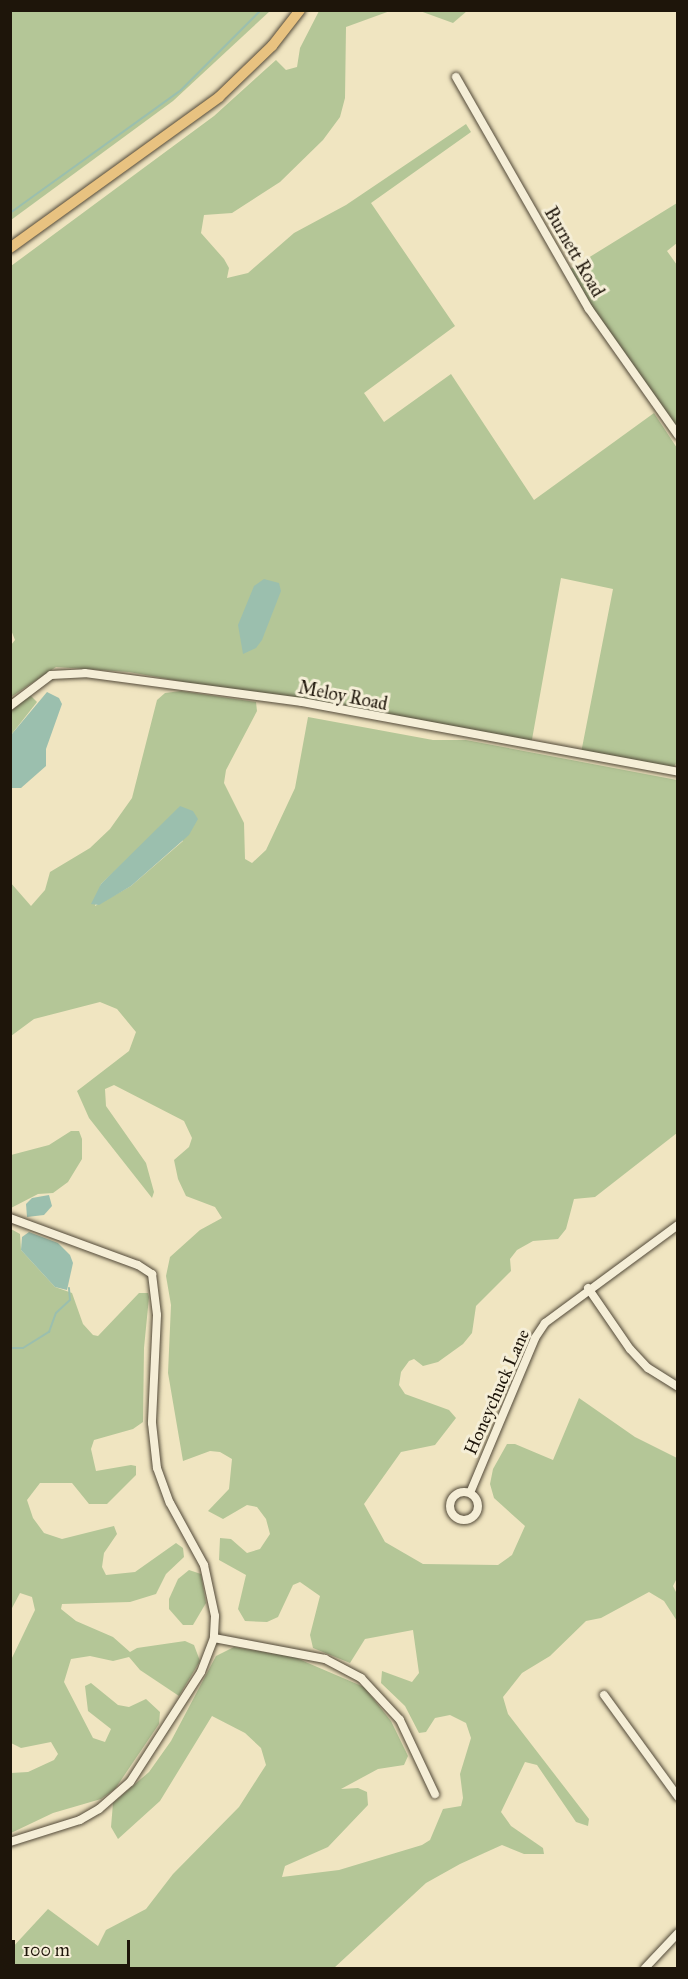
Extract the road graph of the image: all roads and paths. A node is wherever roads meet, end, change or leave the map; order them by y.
1 (300, 10) edge
2 (456, 77) dead end
3 (36, 230) junction
4 (10, 248) edge
5 (10, 252) edge
6 (678, 435) edge
7 (10, 706) edge
8 (678, 772) edge
9 (10, 1218) edge
10 (678, 1225) edge
11 (588, 1288) junction
12 (678, 1387) edge
13 (470, 1493) dead end
14 (214, 1638) junction
15 (604, 1695) dead end
16 (435, 1794) dead end
17 (678, 1797) edge
18 (10, 1842) edge
19 (678, 1933) edge
20 (645, 1968) edge

1 - 3 main road
2 - 6 street, Burnett Road
3 - 4 main road
3 - 5 main road
7 - 8 street, Meloy Road
9 - 14 street
10 - 11 street, Honeychuck Lane
11 - 12 street
11 - 13 street, Honeychuck Lane
14 - 16 street
14 - 18 street
15 - 17 street
19 - 20 street

